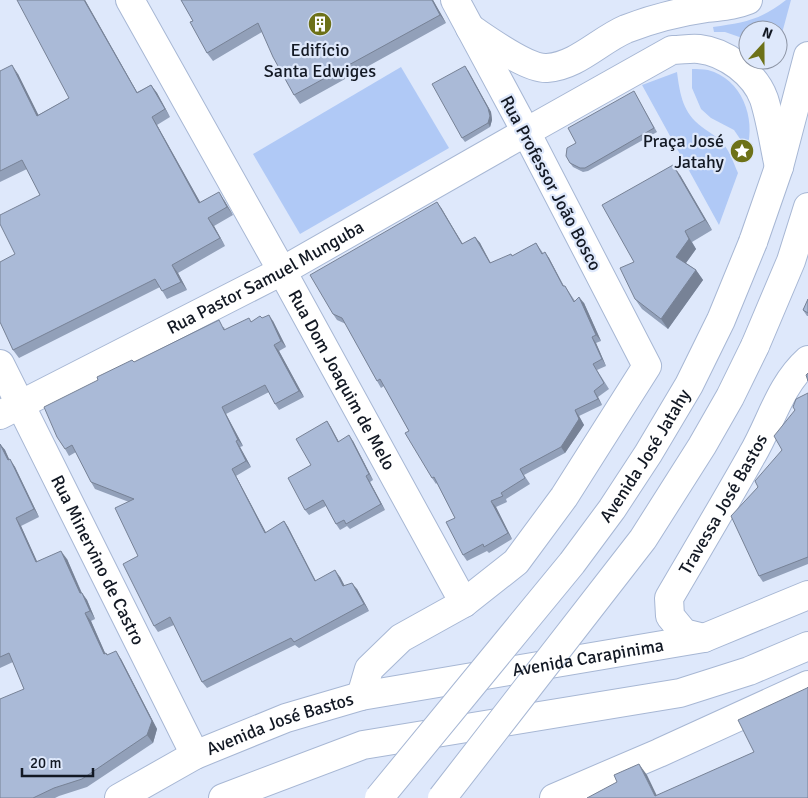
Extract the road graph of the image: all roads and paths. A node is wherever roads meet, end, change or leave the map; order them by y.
1 (130, 0) edge
2 (455, 0) edge
3 (748, 0) edge
4 (470, 28) junction
5 (808, 56) edge
6 (526, 132) junction
7 (779, 167) junction
8 (808, 207) edge
9 (282, 272) junction
10 (808, 360) edge
11 (0, 364) edge
12 (10, 410) edge
13 (808, 595) edge
14 (464, 603) junction
15 (704, 638) junction
16 (808, 646) edge
17 (808, 685) edge
18 (361, 696) junction
19 (196, 755) junction
20 (120, 798) edge
21 (224, 798) edge
22 (379, 798) edge
23 (442, 798) edge
24 (554, 798) edge

1 - 9 main road, Rua Dom Joaquim de Melo
2 - 4 main road, Rua Professor João Bosco
3 - 4 main road
4 - 6 main road, Rua Professor João Bosco
5 - 7 main road, Avenida José Jatahy
6 - 7 main road, Rua Pastor Samuel Munguba
6 - 9 main road, Rua Pastor Samuel Munguba
6 - 14 main road, Rua Professor João Bosco
7 - 22 main road, Avenida José Jatahy, bridge
8 - 23 main road, bridge
9 - 12 main road, Rua Pastor Samuel Munguba
9 - 14 main road, Rua Dom Joaquim de Melo
10 - 15 main road, Travessa José Bastos
11 - 12 main road, Rua Minervino de Castro
12 - 19 main road, Rua Minervino de Castro
13 - 15 main road, Avenida Carapinima
14 - 18 main road
15 - 18 main road, Avenida Carapinima
16 - 21 main road
17 - 24 main road
18 - 19 main road, Avenida José Bastos
19 - 20 main road, Avenida José Bastos

